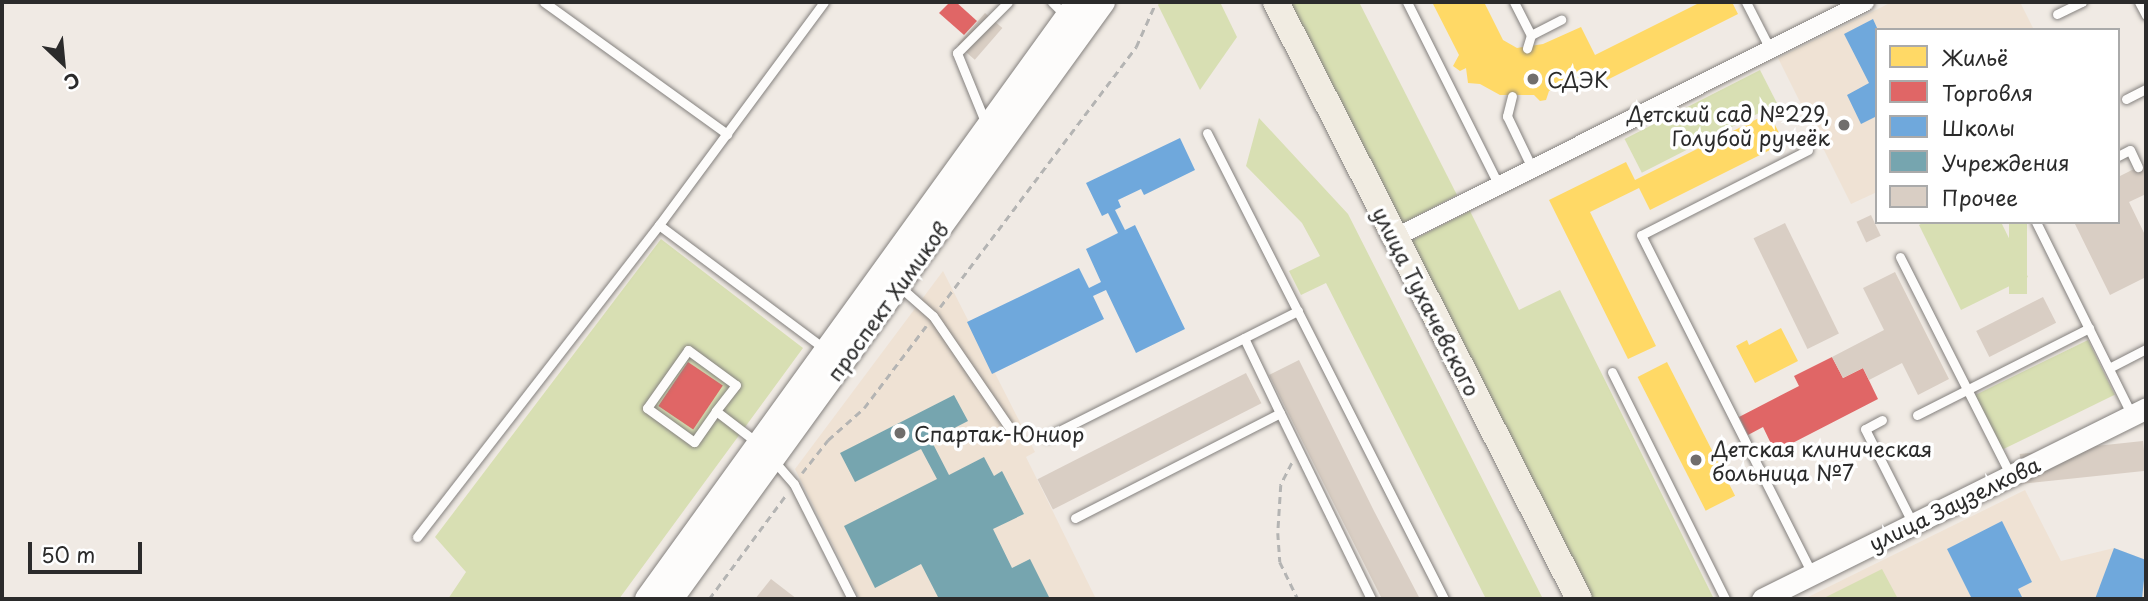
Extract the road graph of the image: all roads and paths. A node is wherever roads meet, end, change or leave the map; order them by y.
1 (544, 2) edge
2 (824, 2) edge
3 (1008, 2) edge
4 (1103, 2) edge
5 (1156, 2) edge
6 (1257, 2) edge
7 (1276, 2) edge
8 (1408, 2) edge
9 (1514, 2) edge
10 (1746, 2) edge
11 (1865, 2) edge
12 (2082, 2) edge
13 (2140, 2) edge
14 (1066, 7) edge
15 (2057, 14) dead end
16 (2146, 15) edge
17 (1150, 16) dead end
18 (1561, 20) dead end
19 (1531, 35) junction
20 (1527, 48) dead end
21 (1770, 49) junction
22 (2146, 89) edge
23 (1512, 96) dead end
24 (2126, 99) dead end
25 (988, 129) junction
26 (1207, 133) dead end
27 (727, 134) junction
28 (1808, 150) dead end
29 (2120, 155) edge
30 (1532, 167) junction
31 (2138, 167) dead end
32 (1499, 184) junction
33 (2037, 224) edge
34 (659, 225) junction
35 (1394, 238) junction
36 (1900, 257) dead end
37 (898, 286) junction
38 (1298, 311) junction
39 (2089, 328) junction
40 (1244, 338) junction
41 (2146, 349) edge
42 (835, 357) junction
43 (2109, 368) junction
44 (1612, 372) dead end
45 (1967, 389) junction
46 (716, 411) junction
47 (2139, 411) edge
48 (1280, 413) junction
49 (1917, 415) dead end
50 (1882, 420) dead end
51 (1011, 430) dead end
52 (1047, 437) dead end
53 (1299, 450) junction
54 (766, 452) junction
55 (2010, 475) junction
56 (1075, 518) dead end
57 (1913, 524) junction
58 (416, 537) dead end
59 (1812, 573) junction
60 (647, 599) edge
61 (671, 599) edge
62 (852, 599) edge
63 (1298, 599) edge
64 (1371, 599) edge
65 (1444, 599) edge
66 (1560, 599) edge
67 (1580, 599) edge
68 (1725, 599) edge
69 (1762, 599) edge

1 - 27 lane
2 - 27 lane
3 - 25 lane
4 - 37 main road, проспект Химиков
5 - 17 path
6 - 66 main road, улица Тухачевского
7 - 35 main road, улица Тухачевского
8 - 32 lane
9 - 19 lane
10 - 21 lane
11 - 21 street
12 - 15 lane
13 - 16 lane
14 - 25 main road, проспект Химиков
18 - 19 lane
19 - 20 lane
21 - 30 street
22 - 24 lane
23 - 30 lane
25 - 42 main road, проспект Химиков
26 - 38 lane
27 - 34 lane
28 - 59 lane
29 - 31 lane
30 - 32 street
32 - 35 street
33 - 39 lane
34 - 42 lane
34 - 58 lane
35 - 67 main road, улица Тухачевского
36 - 45 lane
37 - 42 main road, проспект Химиков
37 - 51 lane
38 - 40 lane
38 - 65 lane
39 - 43 lane
39 - 45 lane
40 - 48 lane
40 - 52 lane
41 - 43 lane
42 - 54 main road, проспект Химиков
43 - 47 lane
44 - 68 lane
45 - 49 lane
45 - 55 lane
46 - 46 lane
46 - 54 lane
47 - 55 street, улица Заузелкова
48 - 53 lane
48 - 56 lane
50 - 57 lane
53 - 63 path
53 - 64 lane
54 - 60 main road, проспект Химиков
54 - 61 main road, проспект Химиков
54 - 62 lane
55 - 57 street, улица Заузелкова
57 - 59 street, улица Заузелкова
59 - 69 street, улица Заузелкова

